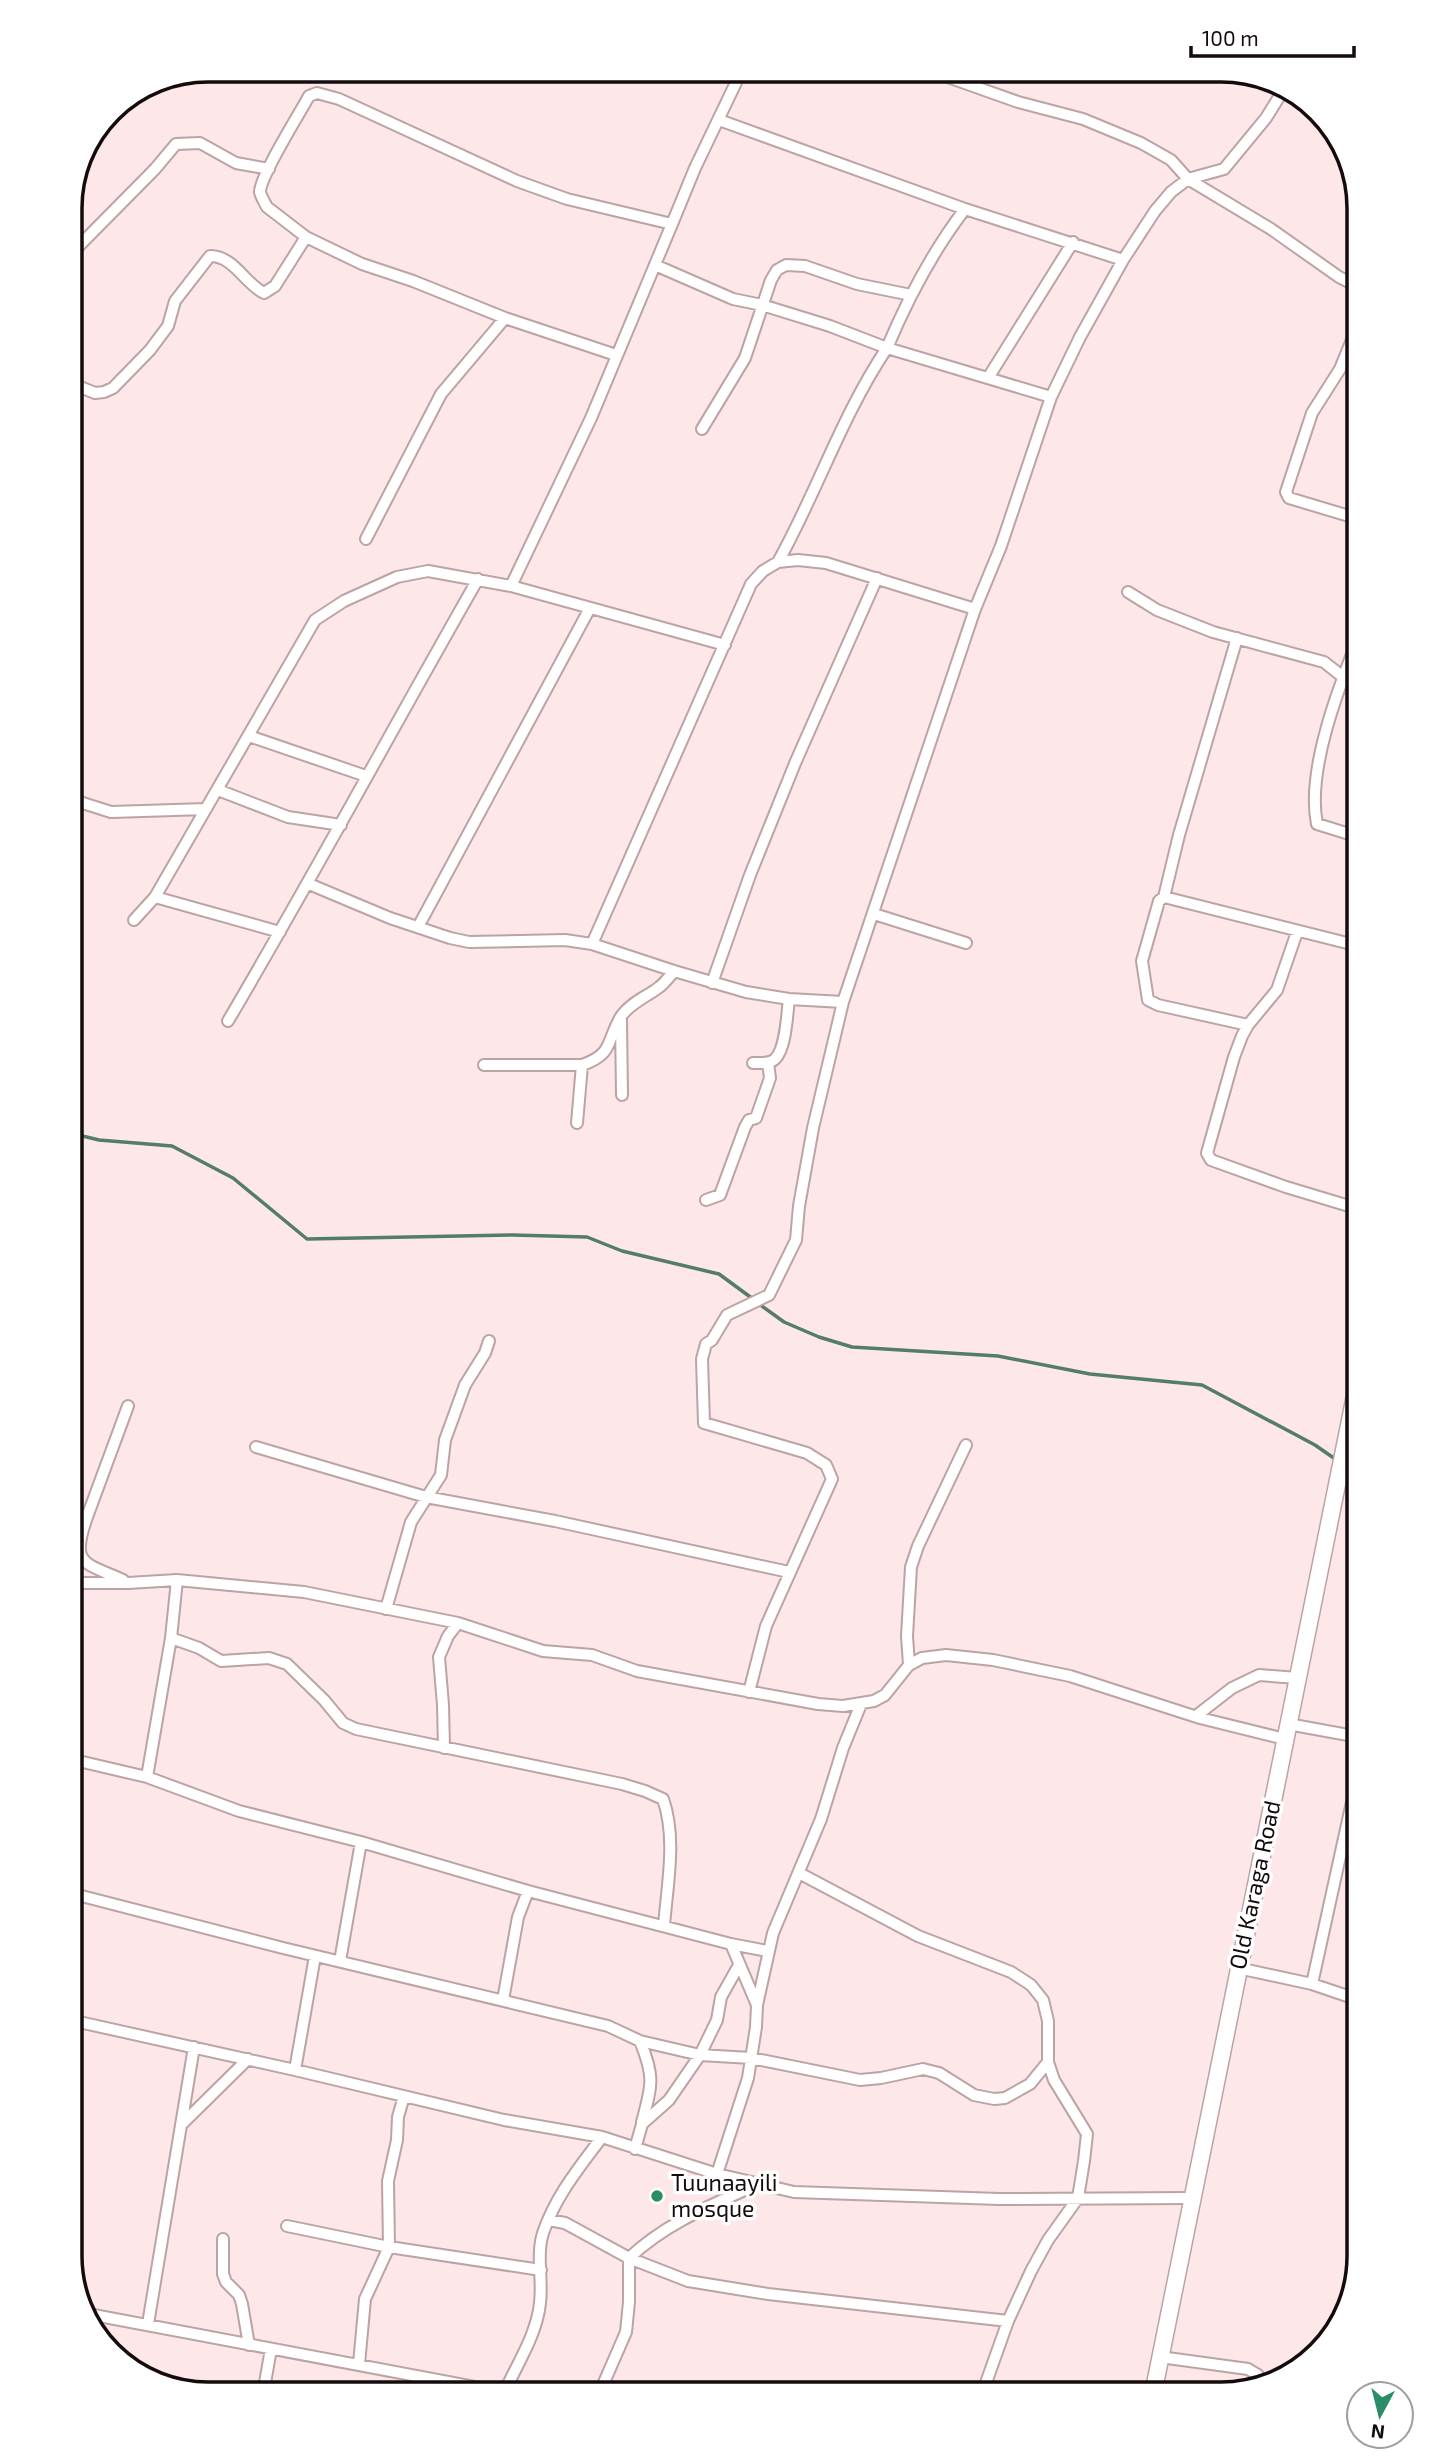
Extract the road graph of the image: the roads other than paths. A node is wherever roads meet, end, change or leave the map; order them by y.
1 (736, 83) edge
2 (965, 83) edge
3 (1279, 97) edge
4 (719, 120) junction
5 (269, 169) junction
6 (1188, 179) junction
7 (965, 209) junction
8 (672, 224) junction
9 (306, 237) junction
10 (83, 242) edge
11 (1073, 243) junction
12 (1124, 260) junction
13 (655, 265) junction
14 (1347, 281) edge
15 (911, 295) junction
16 (762, 305) junction
17 (505, 318) junction
18 (887, 348) junction
19 (1347, 352) edge
20 (616, 355) junction
21 (988, 378) junction
22 (83, 388) edge
23 (1051, 397) junction
24 (702, 429) dead end
25 (1347, 515) edge
26 (366, 539) dead end
27 (778, 562) junction
28 (877, 578) junction
29 (478, 579) junction
30 (511, 586) junction
31 (1128, 592) dead end
32 (590, 608) junction
33 (975, 609) junction
34 (1237, 638) junction
35 (725, 645) junction
36 (1347, 667) edge
37 (1343, 677) junction
38 (249, 736) junction
39 (366, 776) junction
40 (218, 790) junction
41 (83, 803) edge
42 (206, 809) junction
43 (341, 825) junction
44 (1347, 833) edge
45 (309, 884) junction
46 (155, 897) junction
47 (1164, 897) junction
48 (874, 914) junction
49 (134, 920) dead end
50 (418, 927) junction
51 (280, 932) junction
52 (1297, 932) junction
53 (966, 943) dead end
54 (1347, 943) edge
55 (592, 944) junction
56 (674, 971) junction
57 (712, 983) junction
58 (789, 999) junction
59 (843, 1002) junction
60 (621, 1017) junction
61 (228, 1021) dead end
62 (1248, 1025) junction
63 (753, 1063) dead end
64 (768, 1063) junction
65 (484, 1065) dead end
66 (582, 1065) junction
67 (622, 1095) dead end
68 (577, 1123) dead end
69 (706, 1200) dead end
70 (1347, 1205) edge
71 (489, 1341) dead end
72 (128, 1406) dead end
73 (1347, 1430) edge
74 (965, 1445) dead end
75 (256, 1447) dead end
76 (426, 1496) junction
77 (82, 1515) edge
78 (87, 1517) junction
79 (82, 1532) edge
80 (82, 1559) edge
81 (789, 1572) junction
82 (177, 1580) junction
83 (82, 1583) edge
84 (128, 1583) junction
85 (386, 1608) junction
86 (458, 1623) junction
87 (171, 1637) junction
88 (909, 1665) junction
89 (1297, 1678) junction
90 (749, 1692) junction
91 (862, 1703) junction
92 (1196, 1716) junction
93 (1287, 1731) junction
94 (1347, 1736) edge
95 (444, 1748) junction
96 (82, 1762) edge
97 (147, 1777) junction
98 (1347, 1825) edge
99 (361, 1842) junction
100 (799, 1873) junction
101 (528, 1891) junction
102 (82, 1896) edge
103 (664, 1926) junction
104 (731, 1944) junction
105 (767, 1951) junction
106 (315, 1956) junction
107 (340, 1961) junction
108 (739, 1965) junction
109 (1238, 1968) junction
110 (1312, 1984) junction
111 (1347, 1996) edge
112 (503, 2000) junction
113 (757, 2006) junction
114 (82, 2023) edge
115 (640, 2041) junction
116 (194, 2047) junction
117 (700, 2055) junction
118 (751, 2058) junction
119 (248, 2059) junction
120 (1048, 2062) junction
121 (295, 2070) junction
122 (404, 2096) junction
123 (642, 2123) junction
124 (181, 2125) junction
125 (602, 2137) junction
126 (635, 2149) junction
127 (717, 2174) junction
128 (758, 2184) junction
129 (1078, 2198) junction
130 (1191, 2198) junction
131 (548, 2220) junction
132 (287, 2227) dead end
133 (223, 2239) dead end
134 (389, 2247) junction
135 (629, 2258) junction
136 (541, 2270) junction
137 (98, 2315) edge
138 (1007, 2321) junction
139 (148, 2324) junction
140 (249, 2345) junction
141 (271, 2349) junction
142 (1160, 2357) junction
143 (359, 2364) junction
144 (1258, 2375) edge
145 (266, 2381) edge
146 (445, 2381) edge
147 (509, 2381) edge
148 (604, 2381) edge
149 (986, 2382) edge
150 (1155, 2382) edge

1 - 4 street
2 - 6 street
3 - 6 street
4 - 7 street
4 - 8 street
5 - 8 street
5 - 9 street
5 - 10 street
6 - 12 street
6 - 14 street
7 - 11 street
7 - 15 street
8 - 13 street
9 - 17 street
9 - 22 street
11 - 12 street
11 - 21 street
12 - 23 street
13 - 16 street
13 - 20 street
15 - 16 street
15 - 18 street
16 - 18 street
16 - 24 street
17 - 20 street
17 - 26 street
18 - 21 street
18 - 27 street
19 - 25 street
20 - 30 street
21 - 23 street
23 - 33 street
27 - 28 street
27 - 35 street
28 - 33 street
28 - 57 street
29 - 30 street
29 - 38 street
29 - 39 street
30 - 32 street
31 - 34 street
32 - 35 street
32 - 50 street
33 - 48 street
34 - 37 street
34 - 47 street
35 - 55 street
36 - 37 street
37 - 44 street
38 - 39 street
38 - 40 street
39 - 43 street
40 - 42 street
40 - 43 street
41 - 42 street
42 - 46 street
43 - 45 street
45 - 50 street
45 - 51 street
46 - 49 street
46 - 51 street
47 - 52 street
47 - 62 street
48 - 53 street
48 - 59 street
50 - 55 street
51 - 61 street
52 - 54 street
52 - 62 street
55 - 56 street
56 - 57 street
56 - 60 street
57 - 58 street
58 - 59 street
58 - 64 street
59 - 81 street
60 - 66 street
60 - 67 street
62 - 70 street
63 - 64 street
64 - 69 street
65 - 66 street
66 - 68 street
71 - 76 street
72 - 78 street
73 - 89 street, Old Karaga Road
74 - 88 street
75 - 76 street
76 - 81 street
76 - 85 street
77 - 78 street
78 - 79 street
80 - 84 street
81 - 90 street
82 - 84 street
82 - 85 street
82 - 87 street
83 - 84 street
85 - 86 street
86 - 90 street
86 - 95 street
87 - 95 street
87 - 97 street
88 - 91 street
88 - 92 street
89 - 92 street
89 - 93 street, Old Karaga Road
90 - 91 street
91 - 100 street
92 - 93 street
93 - 94 street
93 - 109 street, Old Karaga Road
95 - 103 street
96 - 97 street
97 - 99 street
98 - 110 street
99 - 101 street
99 - 107 street
100 - 105 street
100 - 120 street
101 - 103 street
101 - 112 street
102 - 106 street
103 - 104 street
104 - 105 street
104 - 108 street
105 - 113 street
106 - 107 street
106 - 121 street
107 - 112 street
108 - 113 street
108 - 117 street
109 - 110 street
109 - 130 street, Old Karaga Road
110 - 111 street
112 - 115 street
113 - 118 street
114 - 116 street
115 - 117 street
115 - 123 street
116 - 119 street
116 - 124 street
117 - 118 street
117 - 123 street
118 - 120 street
118 - 127 street
119 - 121 street
119 - 124 street
120 - 129 street
121 - 122 street
122 - 125 street
122 - 134 street
123 - 126 street
124 - 139 street
125 - 126 street
125 - 131 street
126 - 127 street
127 - 128 street
128 - 129 street
128 - 135 street
129 - 130 street
129 - 138 street
130 - 142 street, Old Karaga Road
131 - 135 street
131 - 136 street
132 - 134 street
133 - 140 street
134 - 136 street
134 - 143 street
135 - 138 street
135 - 148 street
136 - 147 street
137 - 139 street
138 - 149 street
139 - 140 street
140 - 141 street
141 - 143 street
141 - 145 street
142 - 144 street
142 - 150 street, Old Karaga Road
143 - 146 street

